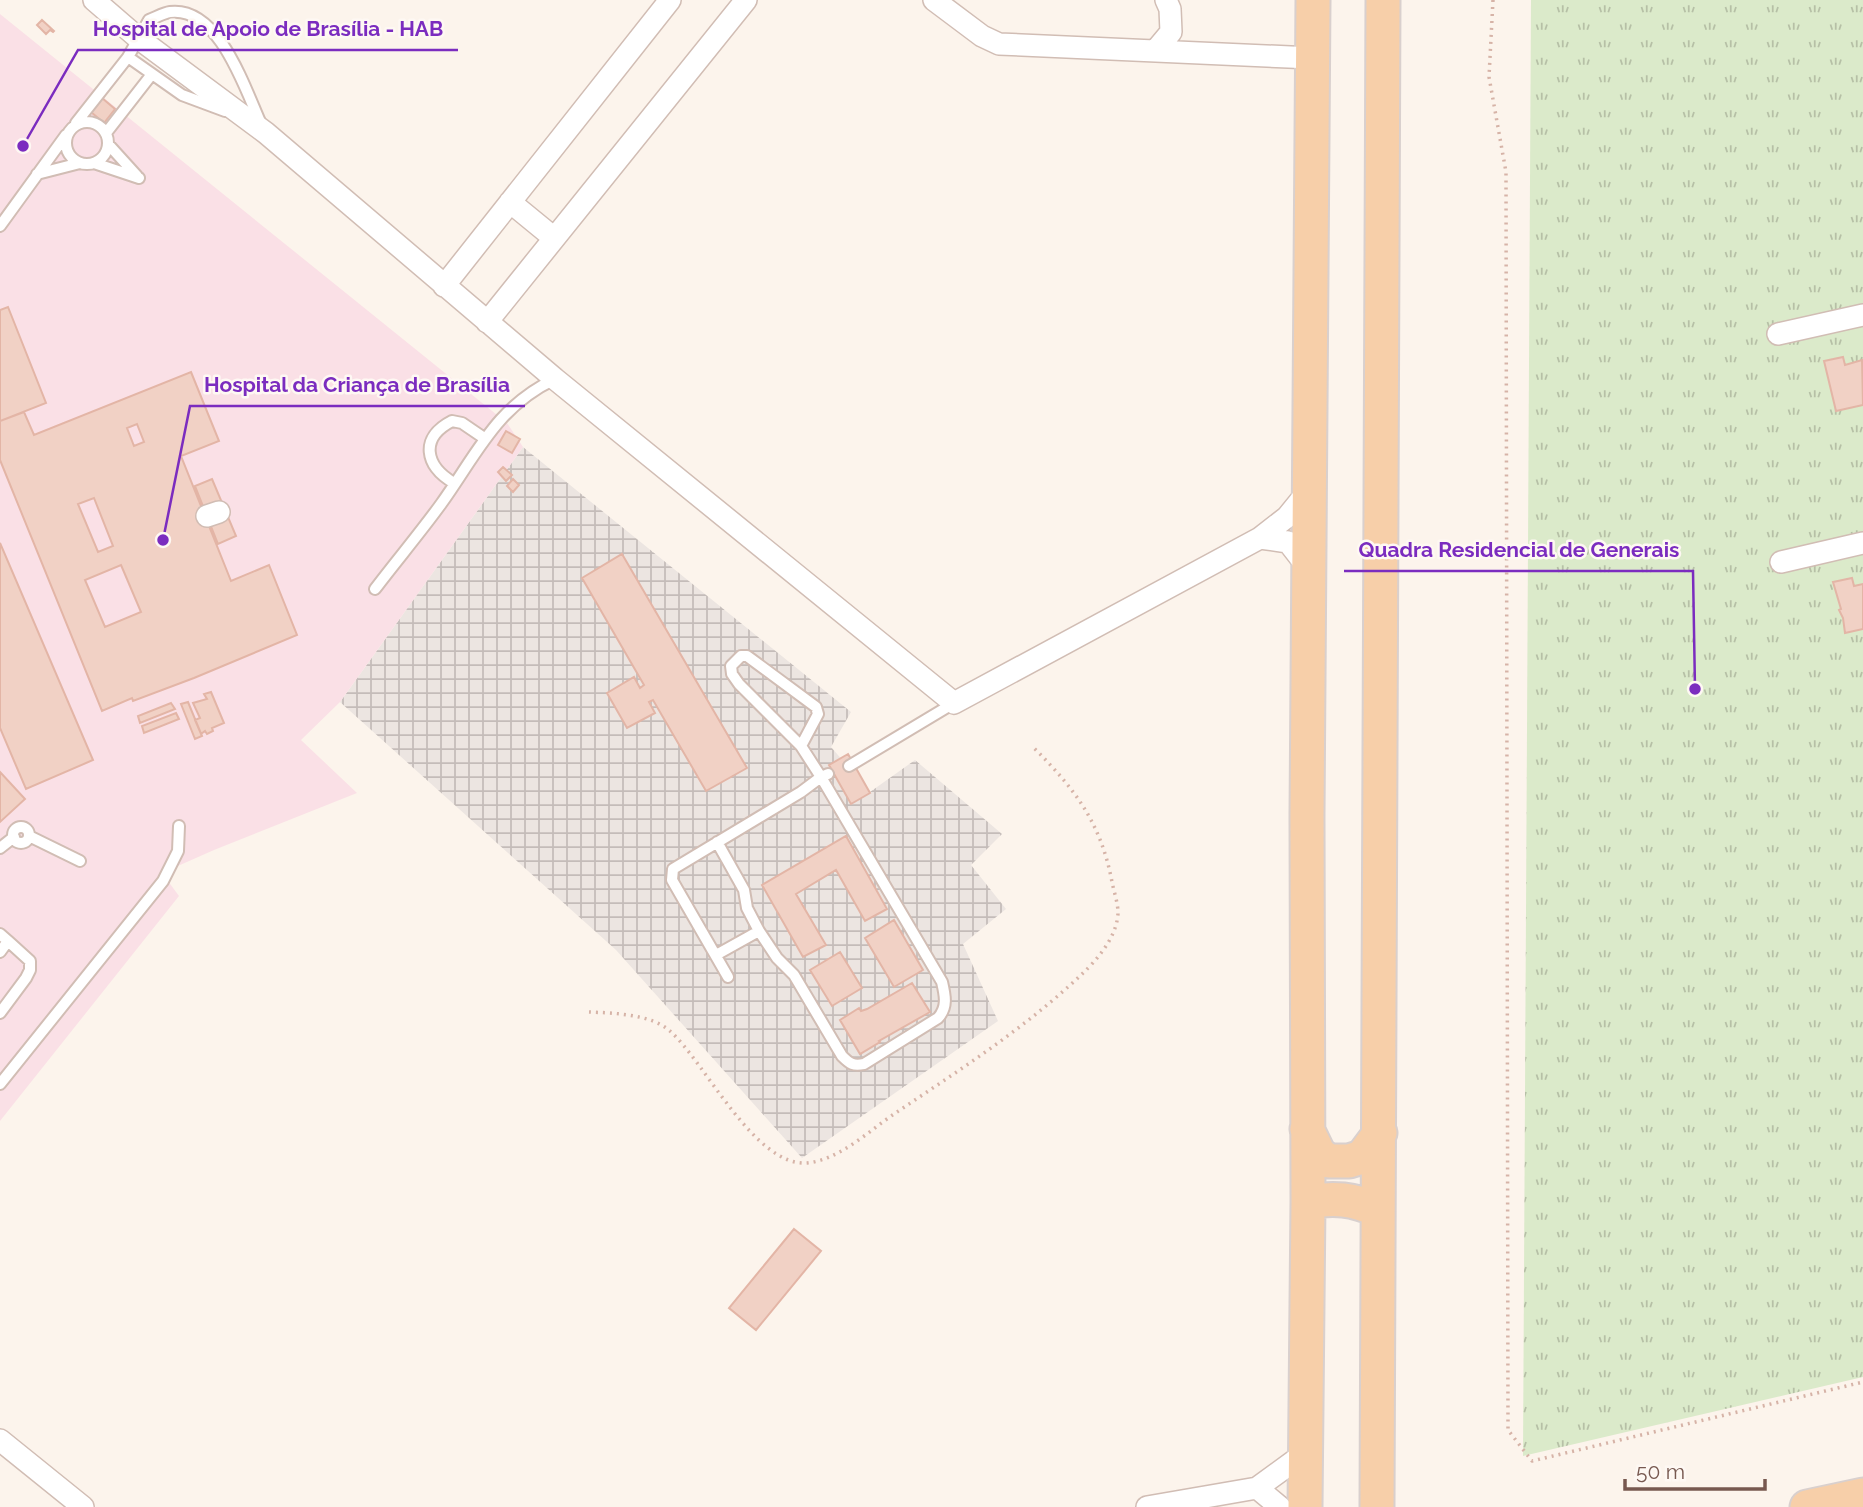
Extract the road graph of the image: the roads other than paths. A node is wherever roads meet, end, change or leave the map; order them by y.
1 (94, 0) edge
2 (670, 0) edge
3 (746, 0) edge
4 (934, 0) edge
5 (1166, 0) edge
6 (1313, 0) edge
7 (1378, 8) edge
8 (133, 47) junction
9 (1156, 50) junction
10 (1312, 58) junction
11 (152, 74) junction
12 (243, 117) junction
13 (71, 129) junction
14 (266, 133) junction
15 (107, 138) junction
16 (80, 163) junction
17 (94, 163) junction
18 (37, 174) junction
19 (510, 202) junction
20 (0, 226) edge
21 (554, 238) junction
22 (444, 286) junction
23 (1863, 315) edge
24 (487, 322) junction
25 (1777, 334) dead end
26 (555, 379) junction
27 (484, 438) junction
28 (454, 483) junction
29 (1309, 490) junction
30 (1260, 538) junction
31 (1863, 543) edge
32 (1780, 562) dead end
33 (1309, 569) junction
34 (375, 589) dead end
35 (954, 703) junction
36 (801, 746) junction
37 (849, 766) dead end
38 (825, 776) junction
39 (179, 825) dead end
40 (717, 842) junction
41 (0, 848) edge
42 (80, 861) dead end
43 (759, 931) junction
44 (4, 937) edge
45 (0, 952) edge
46 (716, 956) junction
47 (728, 977) dead end
48 (0, 1013) edge
49 (0, 1084) edge
50 (1307, 1129) junction
51 (1380, 1133) junction
52 (1308, 1202) junction
53 (1378, 1210) junction
54 (0, 1440) edge
55 (1305, 1453) junction
56 (1257, 1488) junction
57 (1863, 1494) edge
58 (83, 1507) edge
59 (1147, 1507) edge
60 (1280, 1507) edge
61 (1305, 1507) edge
62 (1377, 1507) edge
63 (1807, 1507) edge

1 - 8 street
2 - 19 street
3 - 21 street
4 - 9 street
5 - 9 street
6 - 10 main road
7 - 51 main road
8 - 11 lane
8 - 12 street
8 - 13 lane
8 - 14 lane
9 - 10 street
10 - 29 main road
11 - 12 lane
11 - 15 lane
12 - 14 street
13 - 15 lane
13 - 16 lane
13 - 18 lane
14 - 22 street
15 - 17 lane
15 - 17 lane
16 - 17 lane
16 - 18 lane
18 - 20 lane
19 - 21 street
19 - 22 street
21 - 24 street
22 - 24 street
23 - 25 street
24 - 26 street
26 - 27 lane
26 - 35 street
27 - 28 lane
27 - 28 lane
28 - 34 lane
29 - 30 street
29 - 33 main road
30 - 33 street
30 - 35 street
31 - 32 street
33 - 50 main road
35 - 37 lane
36 - 36 lane
36 - 38 lane
38 - 40 lane
38 - 43 lane
39 - 49 lane
40 - 43 lane
40 - 46 lane
41 - 42 lane
43 - 46 lane
44 - 45 lane
44 - 48 lane
46 - 47 lane
50 - 51 main road
50 - 52 main road
51 - 53 main road
52 - 53 main road
52 - 55 main road
53 - 62 main road
54 - 58 street
55 - 56 street
55 - 61 main road
56 - 59 street
56 - 60 street
57 - 63 main road

